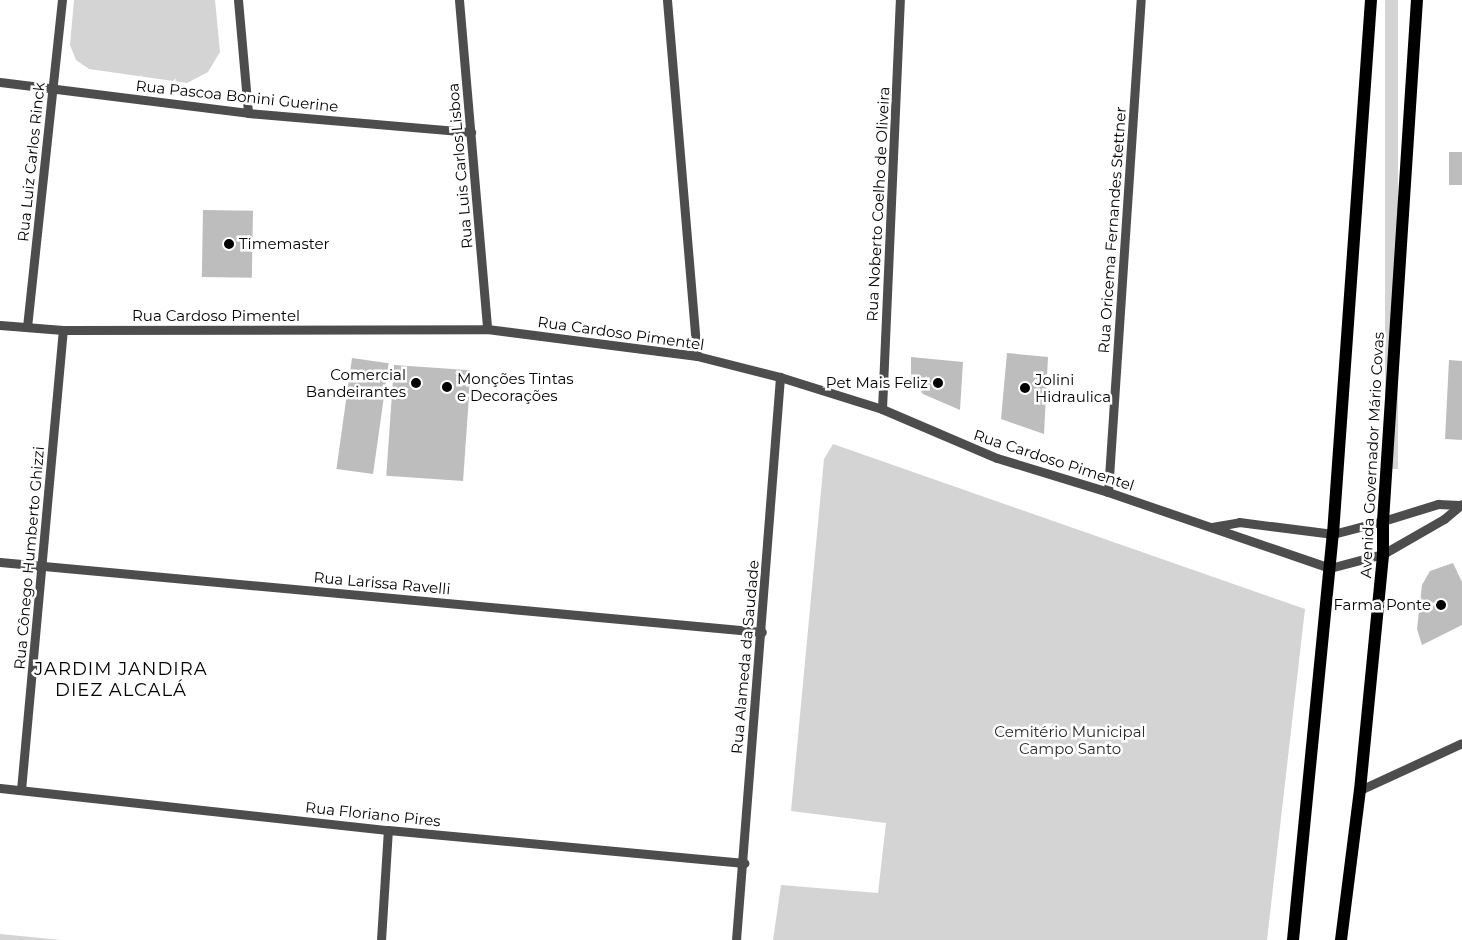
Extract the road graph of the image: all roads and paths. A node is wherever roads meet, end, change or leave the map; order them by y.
1 (62, 0) edge
2 (238, 0) edge
3 (459, 0) edge
4 (667, 0) edge
5 (900, 0) edge
6 (1141, 0) edge
7 (1371, 0) edge
8 (1417, 0) edge
9 (0, 82) edge
10 (52, 89) junction
11 (248, 113) junction
12 (471, 132) junction
13 (0, 325) edge
14 (27, 327) junction
15 (487, 329) junction
16 (64, 330) junction
17 (697, 356) junction
18 (780, 377) junction
19 (882, 409) junction
20 (1108, 492) junction
21 (1460, 505) edge
22 (1383, 521) junction
23 (1211, 527) junction
24 (1334, 534) junction
25 (1383, 554) junction
26 (0, 562) edge
27 (42, 566) junction
28 (1330, 568) junction
29 (762, 632) junction
30 (1462, 744) edge
31 (0, 788) edge
32 (21, 790) junction
33 (1360, 790) junction
34 (388, 830) junction
35 (744, 863) junction
36 (381, 940) edge
37 (736, 940) edge
38 (1293, 940) edge
39 (1341, 940) edge

1 - 10 street, Rua Luiz Carlos Rinck
2 - 11 street
3 - 12 street, Rua Luis Carlos Lisboa
4 - 17 street
5 - 19 street, Rua Noberto Coelho de Oliveira
6 - 20 street, Rua Oricema Fernandes Stettner
7 - 24 main road, Avenida Governador Mário Covas
8 - 22 main road, Avenida Governador Mário Covas
9 - 10 street, Rua Pascoa Bonini Guerine
10 - 11 street, Rua Pascoa Bonini Guerine
10 - 14 street, Rua Luiz Carlos Rinck
11 - 12 street, Rua Pascoa Bonini Guerine
12 - 15 street, Rua Luis Carlos Lisboa
13 - 14 street, Rua Cardoso Pimentel
14 - 16 street, Rua Cardoso Pimentel
15 - 16 street, Rua Cardoso Pimentel
15 - 17 street, Rua Cardoso Pimentel
16 - 27 street, Rua Cônego Humberto Ghizzi
17 - 18 street, Rua Cardoso Pimentel
18 - 19 street, Rua Cardoso Pimentel
18 - 29 street, Rua Alameda da Saudade
19 - 20 street, Rua Cardoso Pimentel
20 - 23 street, Rua Cardoso Pimentel
21 - 22 street, Rua Cardoso Pimentel
21 - 25 street, Rua Cardoso Pimentel
22 - 24 street, Rua Cardoso Pimentel
22 - 25 main road, Avenida Governador Mário Covas
23 - 24 street, Rua Cardoso Pimentel
23 - 28 street, Rua Cardoso Pimentel
24 - 28 main road, Avenida Governador Mário Covas
25 - 28 street, Rua Cardoso Pimentel
25 - 33 main road, Avenida Governador Mário Covas
26 - 27 street, Rua Larissa Ravelli
27 - 29 street, Rua Larissa Ravelli
27 - 32 street, Rua Cônego Humberto Ghizzi
28 - 38 main road, Avenida Governador Mário Covas
29 - 35 street, Rua Alameda da Saudade
30 - 33 street
31 - 32 street, Rua Floriano Pires
32 - 34 street, Rua Floriano Pires
33 - 39 main road, Avenida Governador Mário Covas
34 - 35 street, Rua Floriano Pires
34 - 36 street
35 - 37 street, Rua Alameda da Saudade

